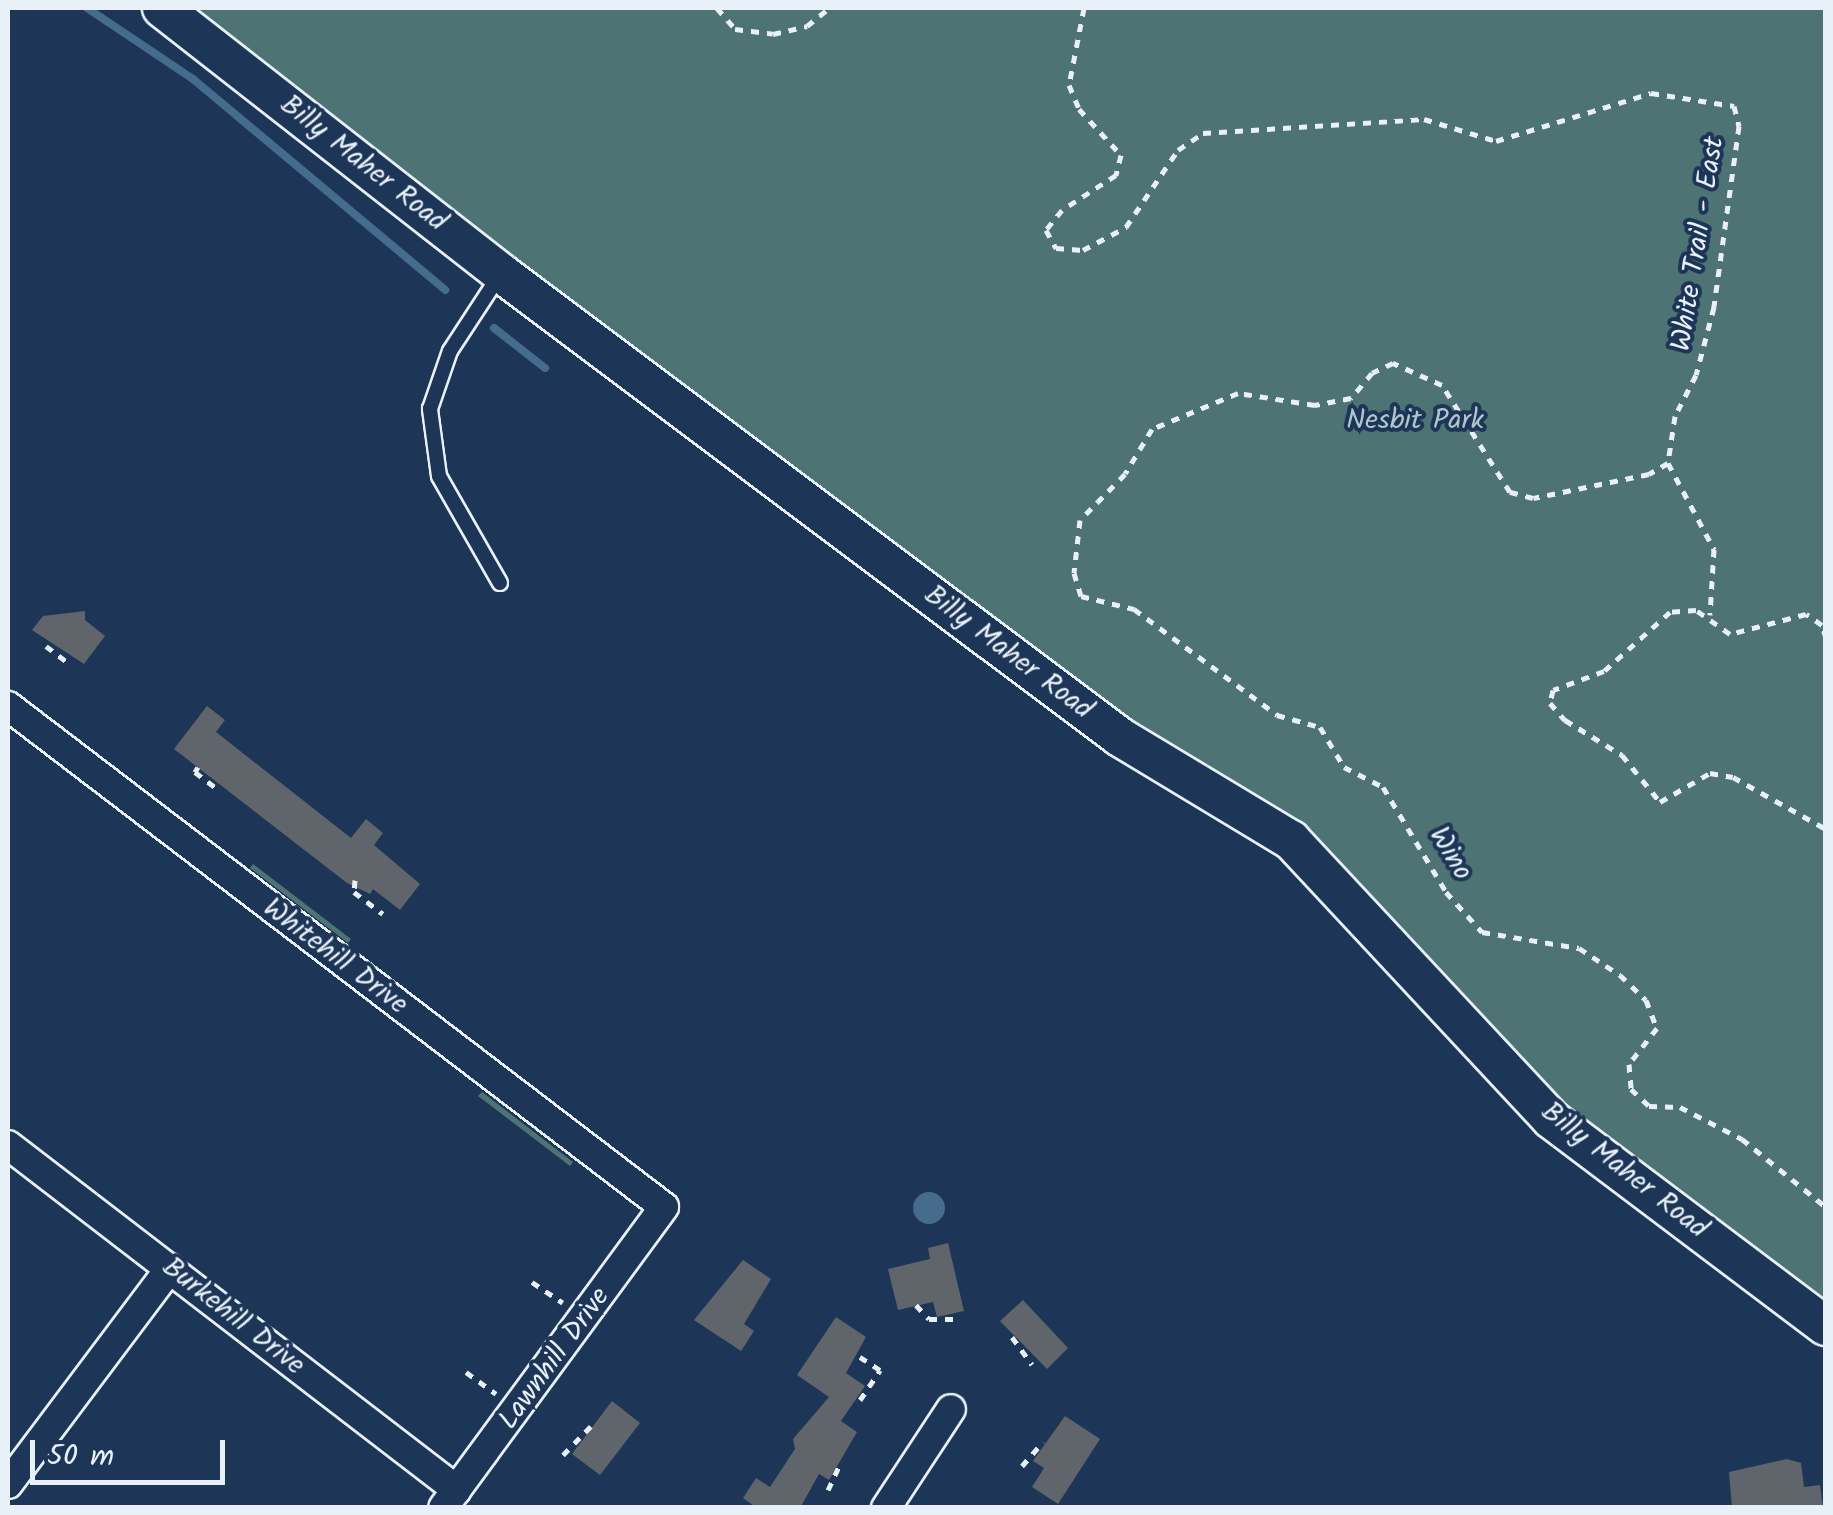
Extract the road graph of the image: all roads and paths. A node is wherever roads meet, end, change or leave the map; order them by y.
1 (162, 8) edge
2 (717, 8) edge
3 (829, 8) edge
4 (1084, 8) edge
5 (502, 272) junction
6 (1668, 463) junction
7 (500, 582) dead end
8 (1710, 616) junction
9 (1826, 638) edge
10 (46, 646) dead end
11 (67, 662) dead end
12 (8, 706) edge
13 (198, 768) dead end
14 (220, 791) dead end
15 (1826, 830) edge
16 (355, 880) dead end
17 (384, 914) dead end
18 (8, 1145) edge
19 (664, 1207) joint
20 (1826, 1207) edge
21 (170, 1268) junction
22 (532, 1282) dead end
23 (565, 1304) dead end
24 (916, 1305) dead end
25 (954, 1319) dead end
26 (1826, 1326) edge
27 (1012, 1338) dead end
28 (860, 1357) dead end
29 (1032, 1365) dead end
30 (466, 1372) dead end
31 (498, 1396) dead end
32 (860, 1400) dead end
33 (951, 1410) dead end
34 (591, 1426) dead end
35 (1043, 1442) dead end
36 (562, 1455) dead end
37 (840, 1464) dead end
38 (1022, 1466) dead end
39 (8, 1484) edge
40 (828, 1490) dead end
41 (450, 1499) edge
42 (886, 1508) edge

1 - 5 main road, Billy Maher Road
2 - 3 path
4 - 6 path, White Trail - East
5 - 7 lane
5 - 26 main road, Billy Maher Road
6 - 8 path
6 - 20 path, Wino
8 - 9 path
8 - 15 path
10 - 11 path
12 - 19 street, Whitehill Drive
13 - 14 path
16 - 17 path
18 - 21 street, Burkehill Drive
19 - 41 street, Lawnhill Drive
21 - 39 street
21 - 41 street, Burkehill Drive
22 - 23 path
24 - 25 path
27 - 29 path
28 - 32 path
30 - 31 path
33 - 42 street
34 - 36 path
35 - 38 path
37 - 40 path

